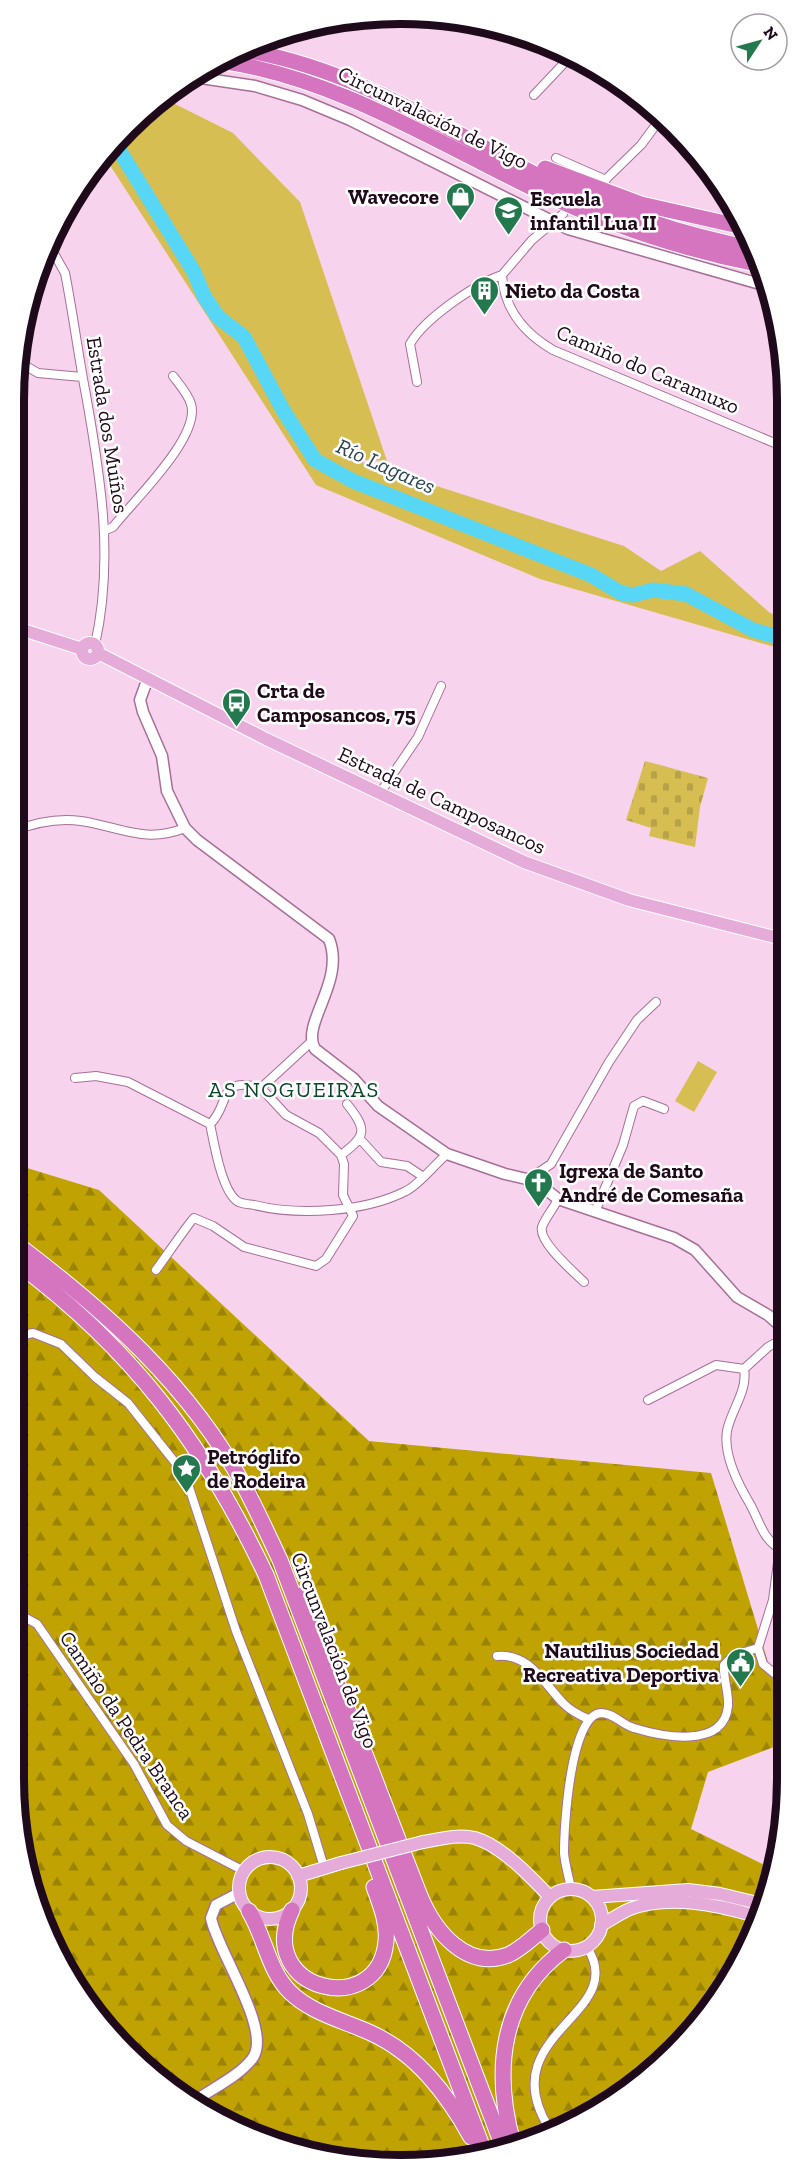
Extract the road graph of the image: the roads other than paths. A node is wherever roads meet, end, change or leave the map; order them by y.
1 (256, 53) edge
2 (565, 62) edge
3 (233, 63) edge
4 (205, 78) edge
5 (534, 95) dead end
6 (437, 122) junction
7 (656, 124) edge
8 (556, 158) dead end
9 (563, 214) dead end
10 (555, 223) junction
11 (733, 225) edge
12 (743, 246) edge
13 (54, 254) edge
14 (751, 263) edge
15 (502, 275) junction
16 (758, 284) edge
17 (26, 366) edge
18 (173, 376) dead end
19 (82, 377) junction
20 (417, 382) dead end
21 (777, 444) edge
22 (106, 530) junction
23 (24, 630) edge
24 (97, 649) junction
25 (147, 678) junction
26 (441, 686) dead end
27 (380, 793) junction
28 (24, 828) edge
29 (185, 828) junction
30 (777, 938) edge
31 (656, 1002) dead end
32 (311, 1042) junction
33 (75, 1078) dead end
34 (261, 1088) junction
35 (347, 1104) dead end
36 (664, 1109) dead end
37 (210, 1124) junction
38 (360, 1139) junction
39 (447, 1154) junction
40 (340, 1155) junction
41 (422, 1176) junction
42 (529, 1179) junction
43 (558, 1199) junction
44 (349, 1207) junction
45 (595, 1212) junction
46 (24, 1249) edge
47 (24, 1268) edge
48 (156, 1270) dead end
49 (584, 1282) dead end
50 (777, 1323) edge
51 (24, 1334) edge
52 (777, 1342) edge
53 (744, 1369) junction
54 (648, 1400) dead end
55 (244, 1485) junction
56 (777, 1547) edge
57 (777, 1575) edge
58 (24, 1618) edge
59 (758, 1648) junction
60 (497, 1656) dead end
61 (777, 1677) edge
62 (588, 1719) junction
63 (338, 1764) junction
64 (324, 1868) junction
65 (244, 1871) junction
66 (298, 1876) junction
67 (571, 1889) junction
68 (239, 1893) junction
69 (550, 1897) junction
70 (592, 1897) junction
71 (756, 1903) edge
72 (292, 1910) junction
73 (249, 1911) junction
74 (751, 1915) edge
75 (601, 1924) junction
76 (542, 1930) junction
77 (586, 1946) junction
78 (564, 1950) junction
79 (199, 2097) edge
80 (547, 2125) edge
81 (512, 2138) edge
82 (501, 2141) edge
83 (481, 2146) edge
84 (479, 2147) edge

1 - 6 highway, Circunvalación de Vigo
2 - 5 street
3 - 14 highway, Circunvalación de Vigo
4 - 10 street
6 - 11 highway
6 - 12 highway, Circunvalación de Vigo
7 - 8 street
9 - 10 street
10 - 15 street
10 - 16 street
13 - 19 street, Estrada dos Muíños
15 - 20 street
15 - 21 street, Camiño do Caramuxo
17 - 19 street
18 - 22 street
19 - 22 street, Estrada dos Muíños
22 - 24 street, Estrada dos Muíños
23 - 24 main road
24 - 25 main road, Estrada de Camposancos
25 - 27 main road, Estrada de Camposancos
25 - 29 street
26 - 27 street
27 - 30 main road, Estrada de Camposancos
28 - 29 street
29 - 32 street
31 - 42 street
32 - 34 street
32 - 39 street
33 - 37 street
34 - 37 street
34 - 40 street
35 - 38 street
36 - 45 street
37 - 44 street
38 - 40 street
38 - 41 street
39 - 41 street
39 - 42 street
40 - 44 street
41 - 44 street
42 - 43 street
43 - 45 street
43 - 49 street
44 - 48 street
45 - 50 street
46 - 55 highway, Circunvalación de Vigo
47 - 63 highway, Circunvalación de Vigo
51 - 64 street
52 - 53 street
53 - 54 street
53 - 56 street
55 - 76 highway
55 - 82 highway, Circunvalación de Vigo
57 - 59 street
58 - 65 street, Camiño da Pedra Branca
59 - 61 street
59 - 62 street
60 - 62 street
62 - 67 street
63 - 72 highway
63 - 83 highway, Circunvalación de Vigo
64 - 66 main road
64 - 69 main road, bridge
65 - 66 main road
65 - 68 main road
66 - 72 main road
67 - 69 main road
67 - 70 main road
68 - 73 main road
68 - 79 street
69 - 76 main road
70 - 71 main road
70 - 75 main road
72 - 73 main road
73 - 84 highway
74 - 75 main road
75 - 77 main road
76 - 78 main road
77 - 78 main road
77 - 80 street
78 - 81 highway

